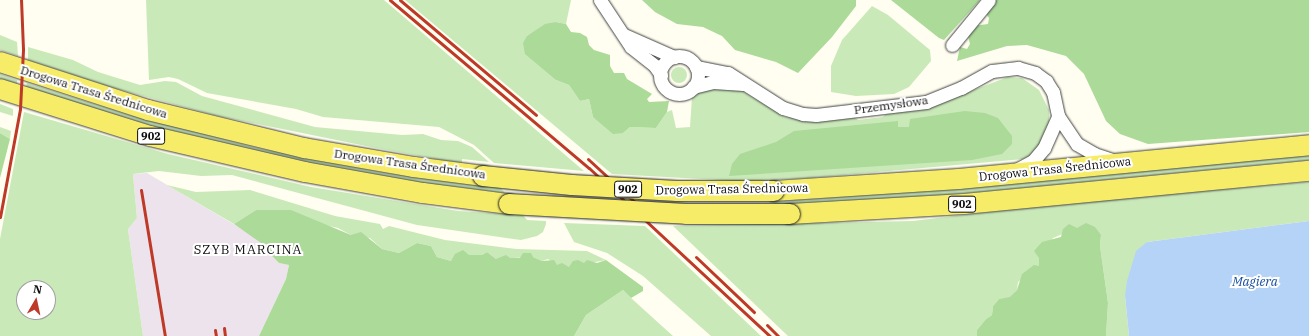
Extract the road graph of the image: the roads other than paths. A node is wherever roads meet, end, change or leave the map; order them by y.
1 (600, 0) edge
2 (989, 0) edge
3 (624, 35) junction
4 (952, 45) dead end
5 (674, 57) junction
6 (0, 62) edge
7 (696, 67) junction
8 (661, 75) junction
9 (744, 84) junction
10 (693, 87) junction
11 (0, 89) edge
12 (1058, 116) junction
13 (1309, 146) edge
14 (1122, 163) junction
15 (1309, 171) edge
16 (1007, 174) junction

1 - 3 street
2 - 4 street
3 - 5 street
3 - 8 street
5 - 7 street
5 - 8 street
6 - 16 main road, Drogowa Trasa Średnicowa / 902, bridge
7 - 9 street, Przemysłowa
7 - 10 street
8 - 10 street
9 - 10 street, Przemysłowa
9 - 12 street, Przemysłowa
11 - 15 main road, Drogowa Trasa Średnicowa / 902, bridge
12 - 14 street
12 - 16 street
13 - 14 main road, Drogowa Trasa Średnicowa / 902
14 - 16 main road, Drogowa Trasa Średnicowa / 902

